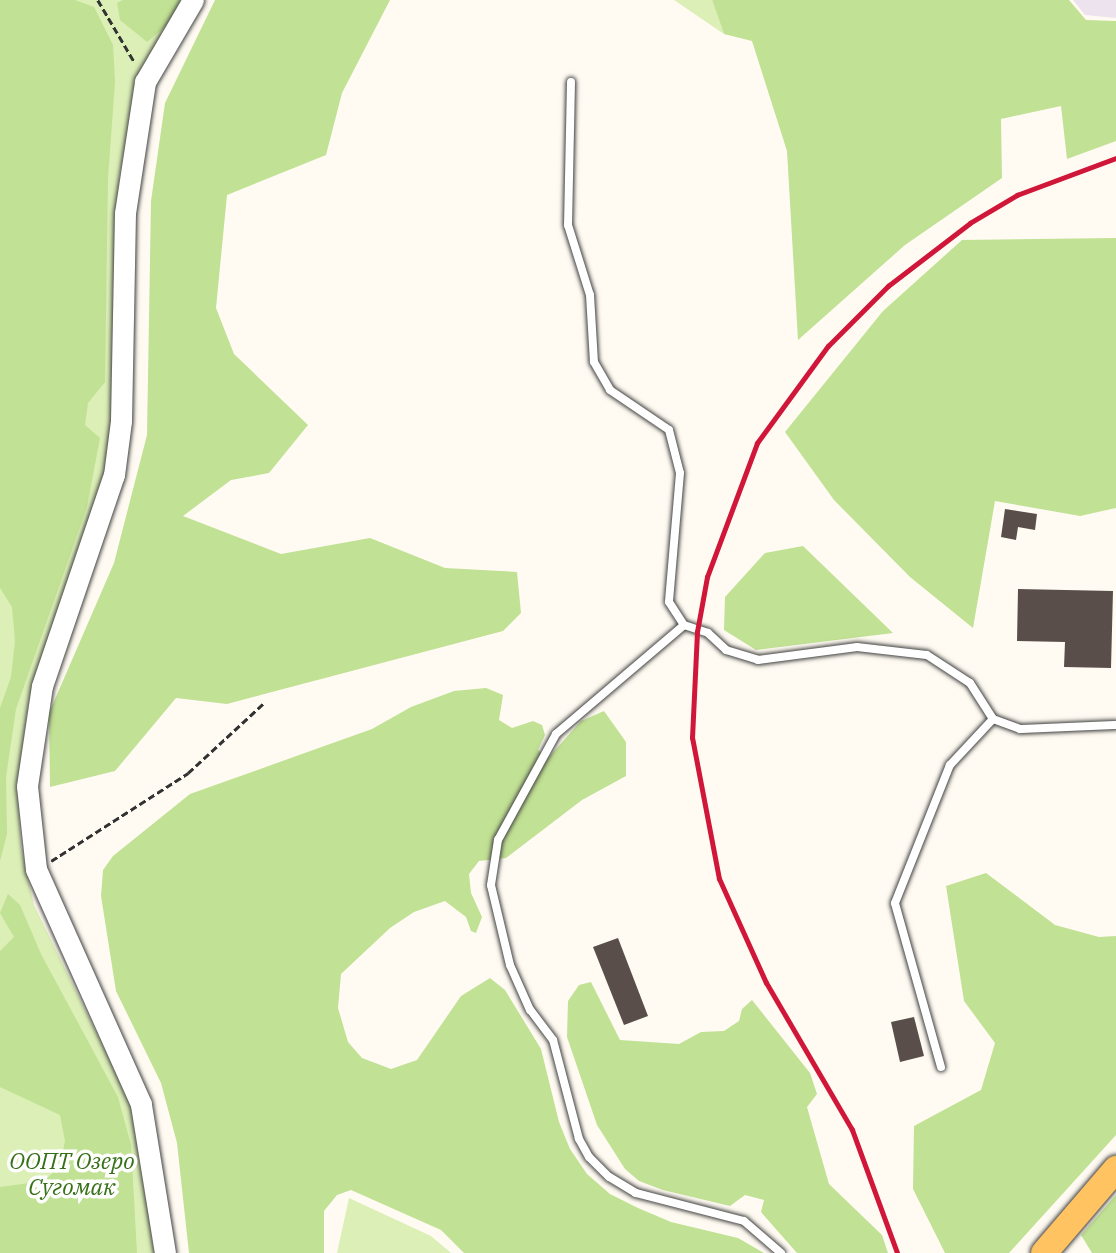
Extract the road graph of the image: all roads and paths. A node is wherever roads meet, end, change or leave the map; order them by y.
1 (98, 0) edge
2 (193, 0) edge
3 (145, 82) junction
4 (571, 82) dead end
5 (684, 625) junction
6 (265, 702) dead end
7 (993, 719) junction
8 (1116, 725) edge
9 (36, 869) junction
10 (941, 1067) dead end
11 (1116, 1169) edge
12 (165, 1253) edge
13 (781, 1253) edge
14 (1044, 1253) edge

1 - 3 path
2 - 3 street
3 - 9 street
4 - 5 lane
5 - 7 lane
5 - 13 lane
6 - 9 path
7 - 8 lane
7 - 10 lane
9 - 12 street
11 - 14 main road

